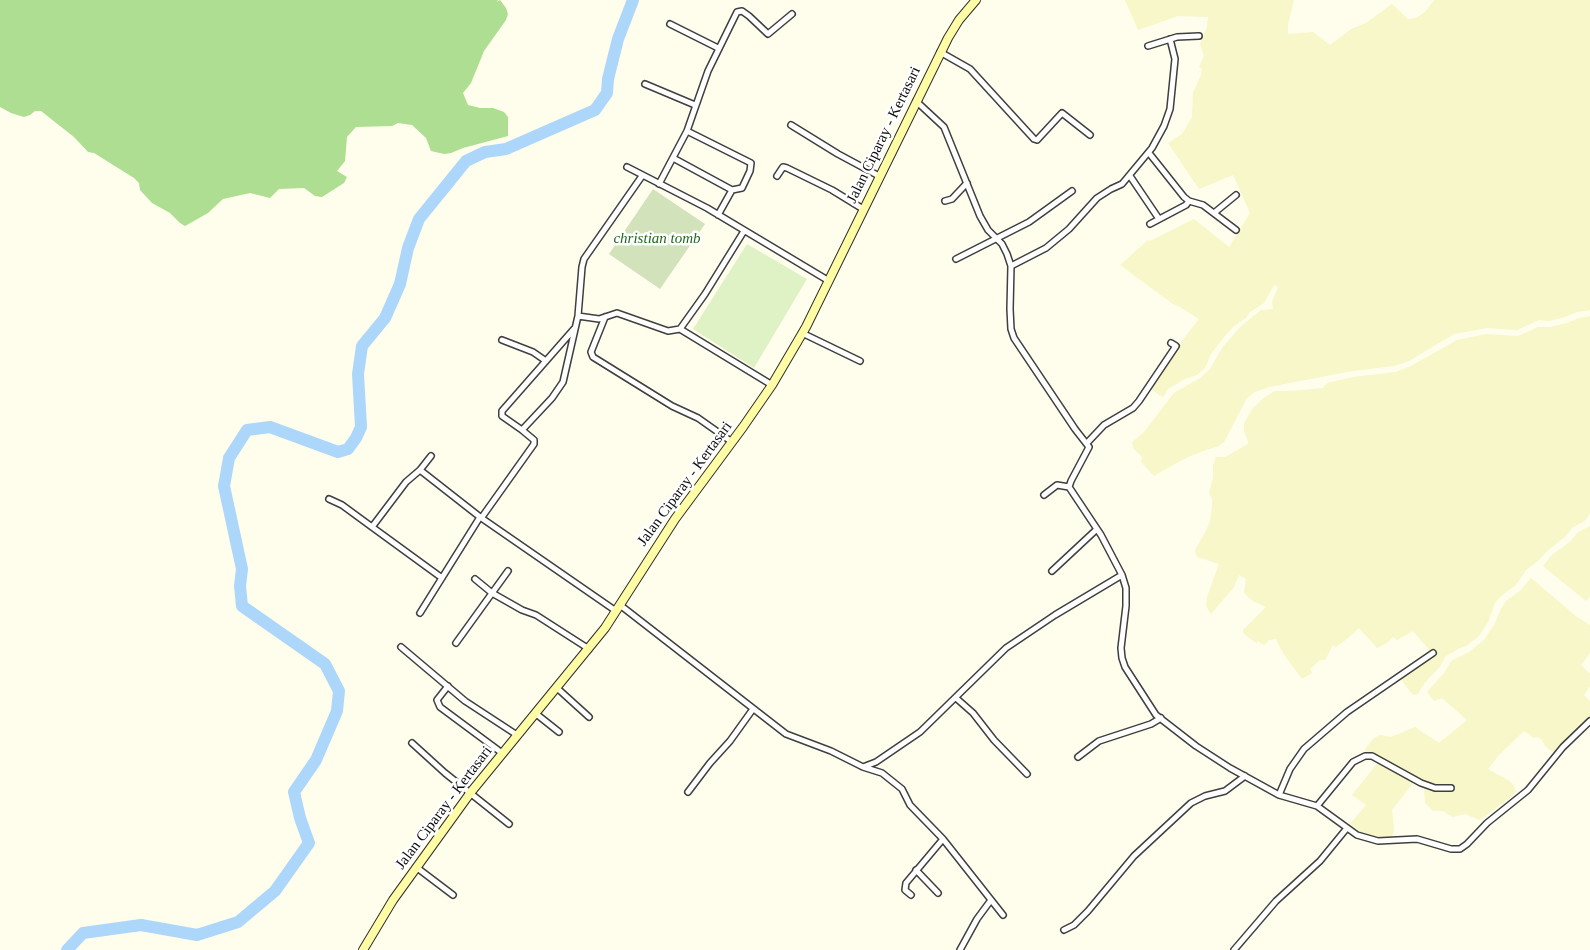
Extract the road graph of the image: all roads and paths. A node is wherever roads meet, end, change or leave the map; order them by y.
1 (976, 0) edge
2 (792, 14) dead end
3 (670, 24) dead end
4 (1199, 36) dead end
5 (1170, 39) junction
6 (1148, 46) dead end
7 (718, 48) junction
8 (940, 52) junction
9 (645, 84) dead end
10 (916, 101) junction
11 (695, 105) junction
12 (791, 125) dead end
13 (686, 131) junction
14 (1090, 135) dead end
15 (1149, 153) junction
16 (673, 158) junction
17 (627, 167) dead end
18 (642, 176) junction
19 (777, 176) dead end
20 (879, 176) junction
21 (1130, 176) junction
22 (967, 183) junction
23 (659, 184) junction
24 (732, 190) junction
25 (1072, 191) dead end
26 (1236, 194) dead end
27 (945, 200) dead end
28 (1189, 201) junction
29 (863, 209) junction
30 (1214, 213) junction
31 (718, 215) junction
32 (1159, 219) junction
33 (1150, 224) dead end
34 (1236, 230) dead end
35 (744, 231) junction
36 (996, 240) junction
37 (956, 259) dead end
38 (1011, 266) junction
39 (829, 280) junction
40 (578, 316) junction
41 (604, 317) junction
42 (576, 327) junction
43 (680, 329) junction
44 (802, 333) junction
45 (502, 340) dead end
46 (1171, 342) dead end
47 (546, 361) junction
48 (860, 361) dead end
49 (772, 385) junction
50 (522, 430) junction
51 (732, 442) junction
52 (1087, 443) junction
53 (431, 456) dead end
54 (420, 470) junction
55 (1070, 487) junction
56 (1044, 495) dead end
57 (329, 499) dead end
58 (481, 517) junction
59 (372, 527) junction
60 (1097, 529) junction
61 (508, 571) dead end
62 (1052, 571) dead end
63 (1122, 575) junction
64 (442, 578) junction
65 (474, 579) dead end
66 (492, 593) junction
67 (618, 608) junction
68 (420, 613) dead end
69 (456, 643) dead end
70 (401, 647) dead end
71 (589, 649) junction
72 (1433, 653) dead end
73 (448, 686) junction
74 (556, 688) junction
75 (956, 698) junction
76 (753, 709) junction
77 (535, 712) junction
78 (589, 717) dead end
79 (1161, 718) junction
80 (1590, 721) edge
81 (559, 732) dead end
82 (517, 735) junction
83 (412, 743) dead end
84 (502, 753) junction
85 (1078, 757) dead end
86 (863, 767) junction
87 (1027, 774) dead end
88 (1245, 776) junction
89 (1451, 788) dead end
90 (471, 792) junction
91 (688, 792) dead end
92 (1279, 795) junction
93 (1317, 806) junction
94 (509, 824) dead end
95 (1347, 828) junction
96 (943, 840) junction
97 (416, 867) junction
98 (916, 870) junction
99 (938, 893) dead end
100 (453, 895) dead end
101 (911, 895) dead end
102 (991, 900) junction
103 (1004, 915) dead end
104 (1064, 930) dead end
105 (363, 950) edge
106 (960, 950) edge
107 (1234, 950) edge

1 - 8 main road, Jalan Ciparay - Kertasari
2 - 7 street
3 - 7 street
4 - 5 street
5 - 6 street
5 - 15 street
7 - 11 street
8 - 10 main road, Jalan Ciparay - Kertasari
8 - 14 street
9 - 11 street
10 - 20 main road, Jalan Ciparay - Kertasari
10 - 22 street
11 - 13 street
12 - 20 street
13 - 16 street
13 - 24 street
15 - 21 street
15 - 28 street
16 - 23 street
16 - 24 street
17 - 18 street
18 - 23 street
18 - 40 street
19 - 29 street
20 - 29 main road, Jalan Ciparay - Kertasari
21 - 32 street
21 - 38 street
22 - 27 street
22 - 36 street
23 - 31 street
24 - 31 street
25 - 36 street
26 - 30 street
28 - 30 street
28 - 32 street
29 - 39 main road, Jalan Ciparay - Kertasari
30 - 34 street
31 - 35 street
32 - 33 street
35 - 39 street
35 - 43 street
36 - 37 street
36 - 38 street
38 - 52 street
39 - 44 main road, Jalan Ciparay - Kertasari
40 - 41 street
40 - 42 street
41 - 43 street
41 - 51 street
42 - 47 street
42 - 50 street
43 - 49 street
44 - 48 street
44 - 49 main road, Jalan Ciparay - Kertasari
45 - 47 street
46 - 52 street
47 - 50 street
49 - 51 main road, Jalan Ciparay - Kertasari
50 - 58 street
51 - 67 main road, Jalan Ciparay - Kertasari
52 - 55 street
53 - 54 street
54 - 58 street
54 - 59 street
55 - 56 street
55 - 60 street
57 - 59 street
58 - 64 street
58 - 67 street
59 - 64 street
60 - 62 street
60 - 63 street
61 - 66 street
63 - 75 street
63 - 79 street
64 - 68 street
65 - 66 street
66 - 69 street
66 - 71 street
67 - 71 main road, Jalan Ciparay - Kertasari
67 - 76 street
70 - 73 street
71 - 74 main road, Jalan Ciparay - Kertasari
72 - 92 street
73 - 82 street
73 - 84 street
74 - 77 main road, Jalan Ciparay - Kertasari
74 - 78 street
75 - 86 street
75 - 87 street
76 - 86 street
76 - 91 street
77 - 81 street
77 - 82 main road, Jalan Ciparay - Kertasari
79 - 85 street
79 - 88 street
80 - 95 street
82 - 84 main road, Jalan Ciparay - Kertasari
83 - 90 street
84 - 90 main road, Jalan Ciparay - Kertasari
86 - 96 street
88 - 92 street
88 - 104 street
89 - 93 street
90 - 94 street
90 - 97 main road, Jalan Ciparay - Kertasari
92 - 93 street
93 - 95 street
95 - 107 street
96 - 98 street
96 - 102 street
97 - 100 street
97 - 105 main road, Jalan Ciparay - Kertasari
98 - 99 street
98 - 101 street
102 - 103 street
102 - 106 street

